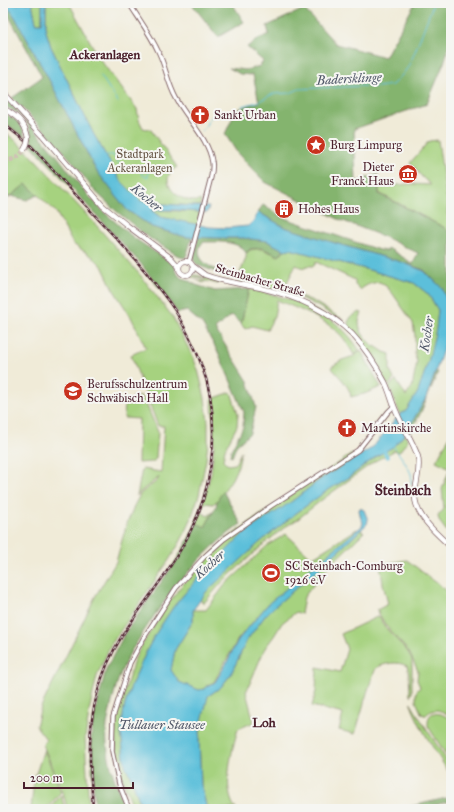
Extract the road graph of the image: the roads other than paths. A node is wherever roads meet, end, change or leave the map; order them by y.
1 (129, 3) edge
2 (3, 92) edge
3 (3, 108) edge
4 (24, 150) dead end
5 (171, 258) junction
6 (189, 263) junction
7 (179, 267) junction
8 (191, 273) junction
9 (204, 274) junction
10 (394, 406) junction
11 (451, 547) edge
12 (130, 809) edge

1 - 6 street
2 - 5 main road, Steinbacher Straße
3 - 4 main road, bridge
5 - 6 main road, Steinbacher Straße
5 - 7 main road, Steinbacher Straße
6 - 7 main road
6 - 8 main road
6 - 9 main road, Steinbacher Straße
7 - 8 main road
8 - 9 main road, Steinbacher Straße
9 - 10 main road, Steinbacher Straße
10 - 11 main road, Steinbacher Straße
10 - 12 street

